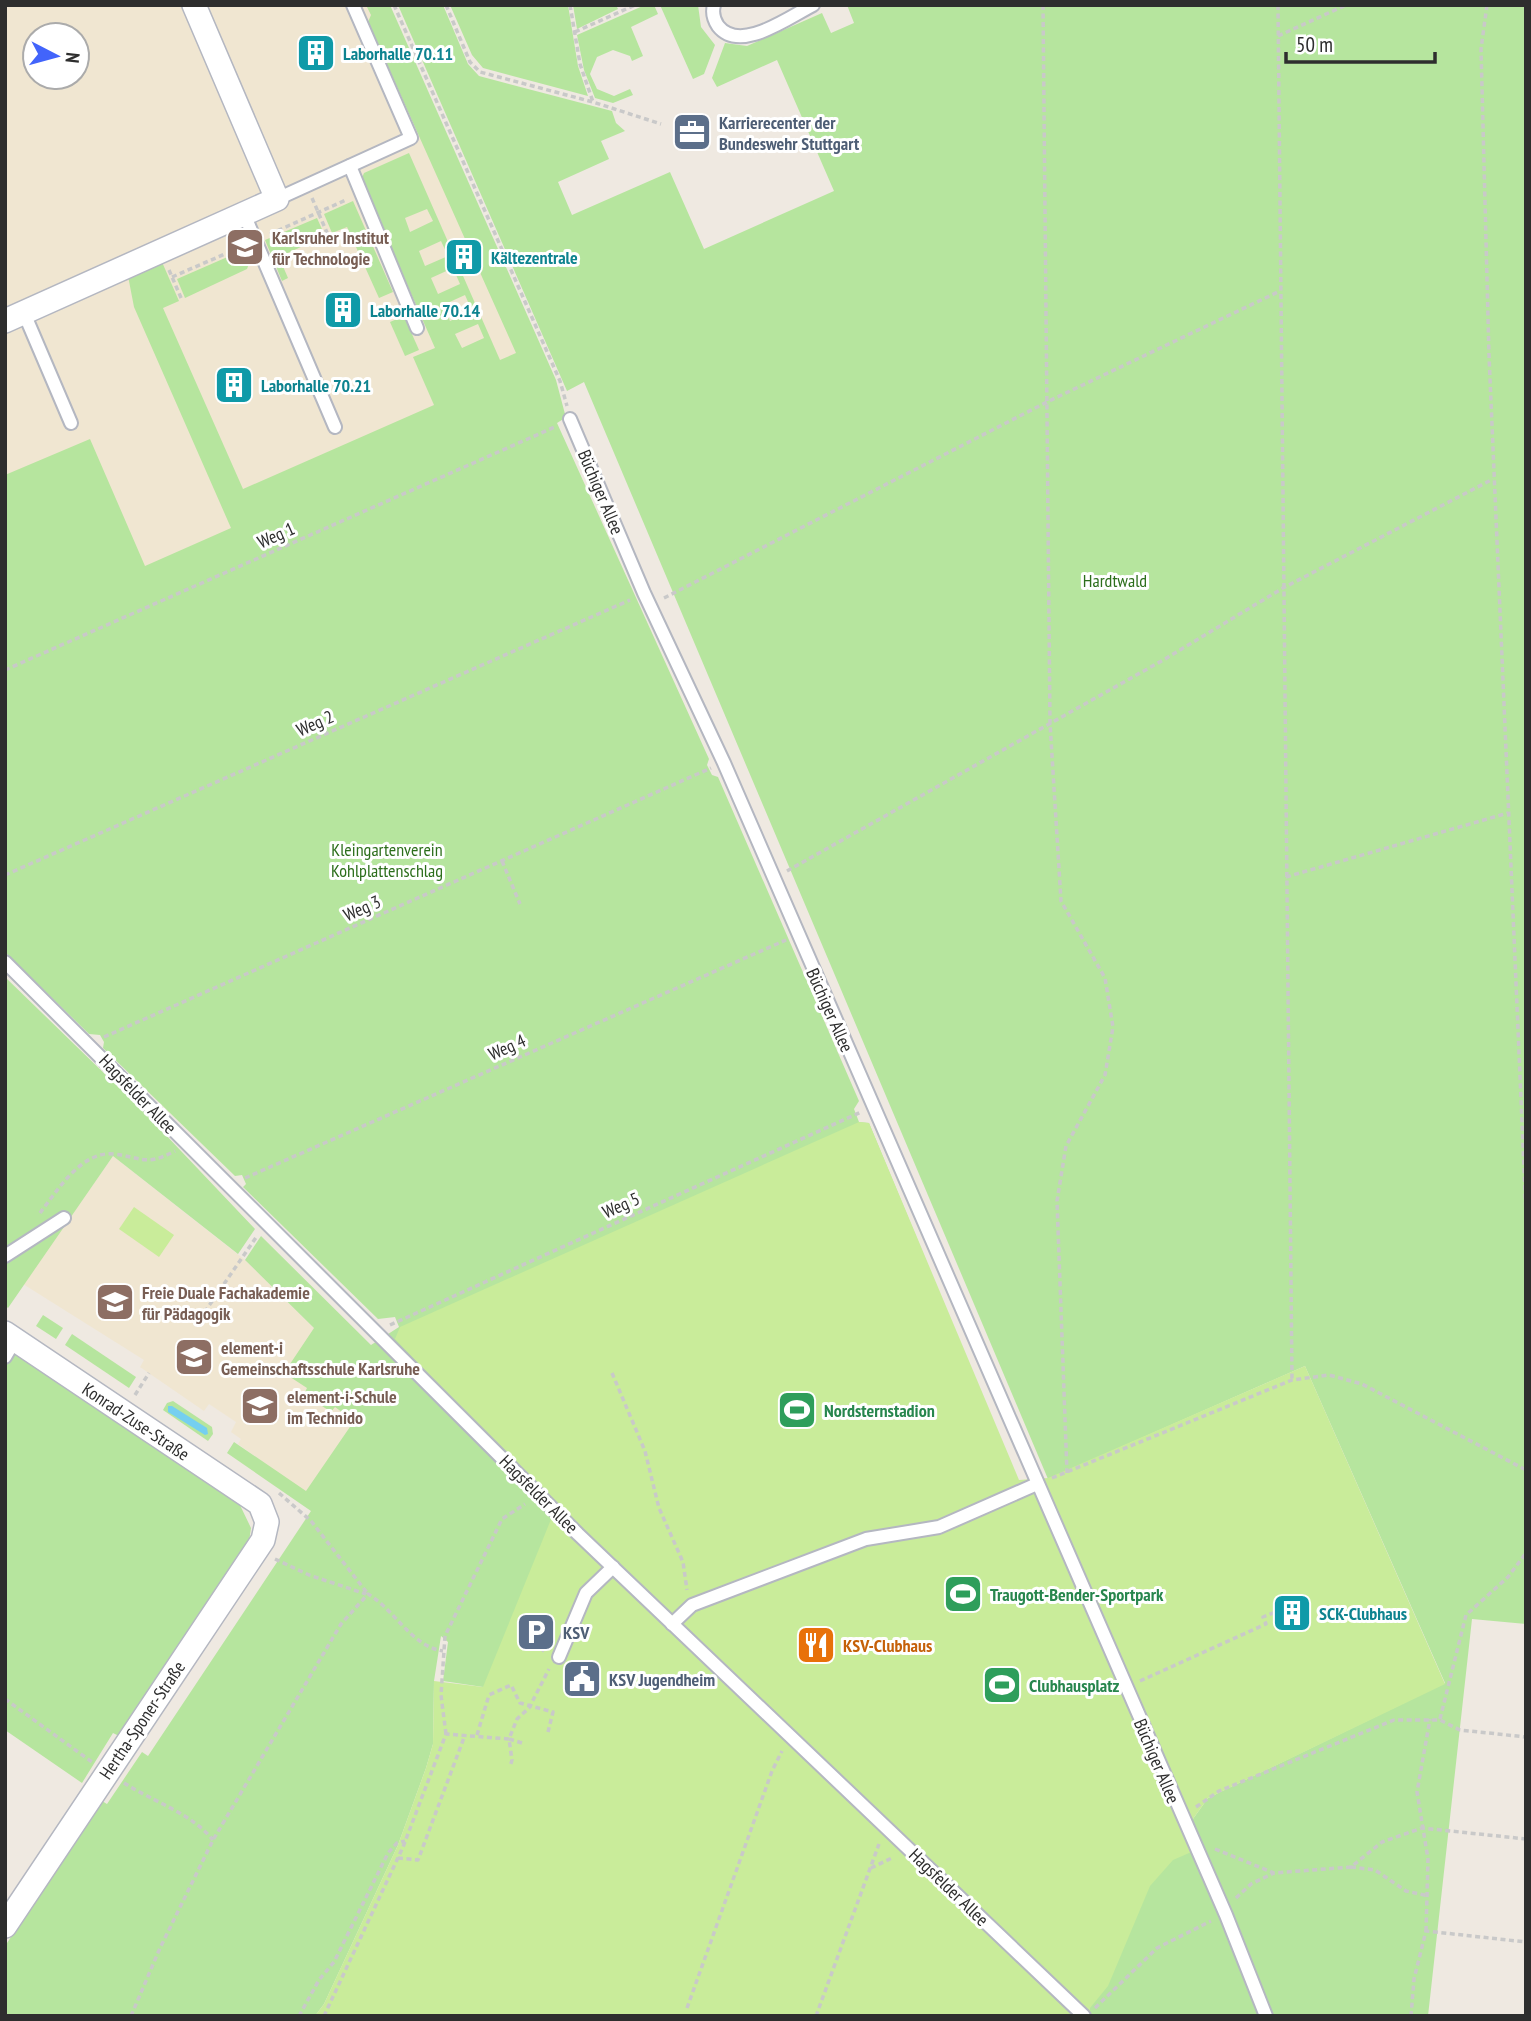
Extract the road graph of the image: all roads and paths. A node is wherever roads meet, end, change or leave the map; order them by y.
1 (194, 5) edge
2 (353, 5) edge
3 (394, 5) edge
4 (446, 5) edge
5 (570, 5) edge
6 (635, 5) edge
7 (714, 5) edge
8 (813, 5) edge
9 (1043, 5) edge
10 (1278, 5) edge
11 (1346, 5) edge
12 (1487, 5) edge
13 (575, 32) junction
14 (1278, 37) junction
15 (593, 102) junction
16 (661, 124) dead end
17 (349, 166) junction
18 (306, 185) junction
19 (277, 199) junction
20 (244, 214) junction
21 (328, 235) dead end
22 (161, 252) junction
23 (1280, 292) junction
24 (182, 300) dead end
25 (15, 317) edge
26 (417, 328) dead end
27 (1046, 402) junction
28 (564, 422) junction
29 (71, 423) dead end
30 (335, 428) dead end
31 (1493, 479) junction
32 (1283, 588) junction
33 (637, 597) dead end
34 (650, 606) junction
35 (5, 670) edge
36 (1050, 723) junction
37 (709, 769) dead end
38 (1508, 813) junction
39 (502, 861) junction
40 (5, 875) edge
41 (1286, 877) junction
42 (773, 879) junction
43 (520, 904) dead end
44 (797, 935) junction
45 (5, 962) edge
46 (102, 1038) dead end
47 (856, 1115) dead end
48 (188, 1145) junction
49 (228, 1184) junction
50 (1526, 1215) edge
51 (64, 1218) dead end
52 (34, 1221) dead end
53 (267, 1222) junction
54 (5, 1256) edge
55 (397, 1322) dead end
56 (195, 1326) dead end
57 (8, 1343) edge
58 (149, 1373) dead end
59 (612, 1373) dead end
60 (1292, 1380) junction
61 (134, 1396) dead end
62 (1526, 1470) edge
63 (1068, 1473) junction
64 (1037, 1484) junction
65 (277, 1492) dead end
66 (539, 1494) junction
67 (264, 1511) joint
68 (258, 1548) junction
69 (1526, 1553) edge
70 (612, 1567) junction
71 (687, 1593) dead end
72 (368, 1594) junction
73 (1287, 1607) dead end
74 (672, 1624) junction
75 (443, 1651) junction
76 (559, 1657) joint
77 (1125, 1687) junction
78 (5, 1699) edge
79 (530, 1706) junction
80 (1430, 1719) junction
81 (1440, 1720) junction
82 (548, 1732) dead end
83 (446, 1734) junction
84 (465, 1735) junction
85 (477, 1735) junction
86 (1526, 1737) edge
87 (509, 1739) junction
88 (795, 1740) junction
89 (522, 1743) dead end
90 (510, 1767) dead end
91 (108, 1773) junction
92 (1180, 1815) junction
93 (1422, 1828) junction
94 (1191, 1839) junction
95 (1526, 1839) edge
96 (214, 1840) junction
97 (405, 1842) junction
98 (879, 1844) dead end
99 (910, 1850) junction
100 (398, 1858) junction
101 (1350, 1867) junction
102 (870, 1868) junction
103 (1274, 1872) junction
104 (1429, 1896) junction
105 (1226, 1915) junction
106 (5, 1926) edge
107 (1426, 1931) junction
108 (1526, 1942) edge
109 (344, 1943) junction
110 (356, 1948) junction
111 (687, 2008) dead end
112 (131, 2016) edge
113 (299, 2016) edge
114 (324, 2016) edge
115 (816, 2016) edge
116 (1084, 2016) edge
117 (1090, 2016) edge
118 (1266, 2016) edge
119 (1411, 2016) edge

1 - 19 street
2 - 17 lane
3 - 28 path
4 - 15 path
5 - 13 path
6 - 13 path
7 - 8 lane
9 - 27 path
10 - 14 path
11 - 14 path
12 - 31 path
13 - 15 path
14 - 23 path
15 - 16 path
17 - 18 lane
17 - 26 lane
18 - 19 lane
18 - 21 path
19 - 20 street
20 - 22 street
20 - 30 lane
22 - 24 path
22 - 25 street
23 - 27 path
23 - 32 path
25 - 29 lane
27 - 34 path
27 - 36 path
28 - 34 lane, Büchiger Allee
28 - 35 path, Weg 1
31 - 32 path
31 - 38 path
32 - 36 path
32 - 41 path
33 - 40 path, Weg 2
34 - 42 lane, Büchiger Allee
36 - 42 path
36 - 63 path
37 - 39 path, Weg 3
38 - 41 path
38 - 50 path
39 - 43 path
39 - 46 path, Weg 3
41 - 60 path
42 - 44 lane, Büchiger Allee
44 - 49 path, Weg 4
44 - 64 lane, Büchiger Allee
45 - 48 lane, Hagsfelder Allee
47 - 55 path, Weg 5
48 - 49 lane, Hagsfelder Allee
48 - 52 path
49 - 53 lane, Hagsfelder Allee
51 - 54 lane
53 - 56 path
53 - 66 lane, Hagsfelder Allee
57 - 67 street, Konrad-Zuse-Straße
58 - 61 path
59 - 71 path
60 - 62 path
60 - 63 path
63 - 64 path
64 - 74 lane
64 - 77 lane, Büchiger Allee
65 - 72 path
66 - 70 lane, Hagsfelder Allee
66 - 75 path
67 - 68 street, Hertha-Sponer-Straße
68 - 72 path
68 - 91 street, Hertha-Sponer-Straße
69 - 81 path
70 - 74 lane, Hagsfelder Allee
70 - 76 lane
72 - 75 path
72 - 96 path
73 - 77 path
74 - 88 lane, Hagsfelder Allee
75 - 83 path
76 - 79 path
77 - 92 lane, Büchiger Allee
78 - 91 path
79 - 82 path
79 - 85 path
79 - 87 path
80 - 81 path
80 - 92 path
80 - 93 path
81 - 86 path
83 - 84 path
83 - 97 path
84 - 85 path
84 - 100 path
85 - 87 path
87 - 89 path
87 - 90 path
88 - 99 lane, Hagsfelder Allee
88 - 111 path
91 - 96 path
91 - 106 street, Hertha-Sponer-Straße
92 - 94 lane, Büchiger Allee
93 - 95 path
93 - 101 path
93 - 104 path
94 - 103 path
94 - 105 lane, Büchiger Allee
96 - 112 path
97 - 100 path
97 - 109 path
98 - 102 path
99 - 102 path
99 - 116 lane, Hagsfelder Allee
100 - 110 path
101 - 103 path
101 - 104 path
102 - 115 path
103 - 105 path
104 - 107 path
105 - 117 path
105 - 118 lane, Büchiger Allee
107 - 108 path
107 - 119 path
109 - 110 path
109 - 113 path
110 - 114 path

